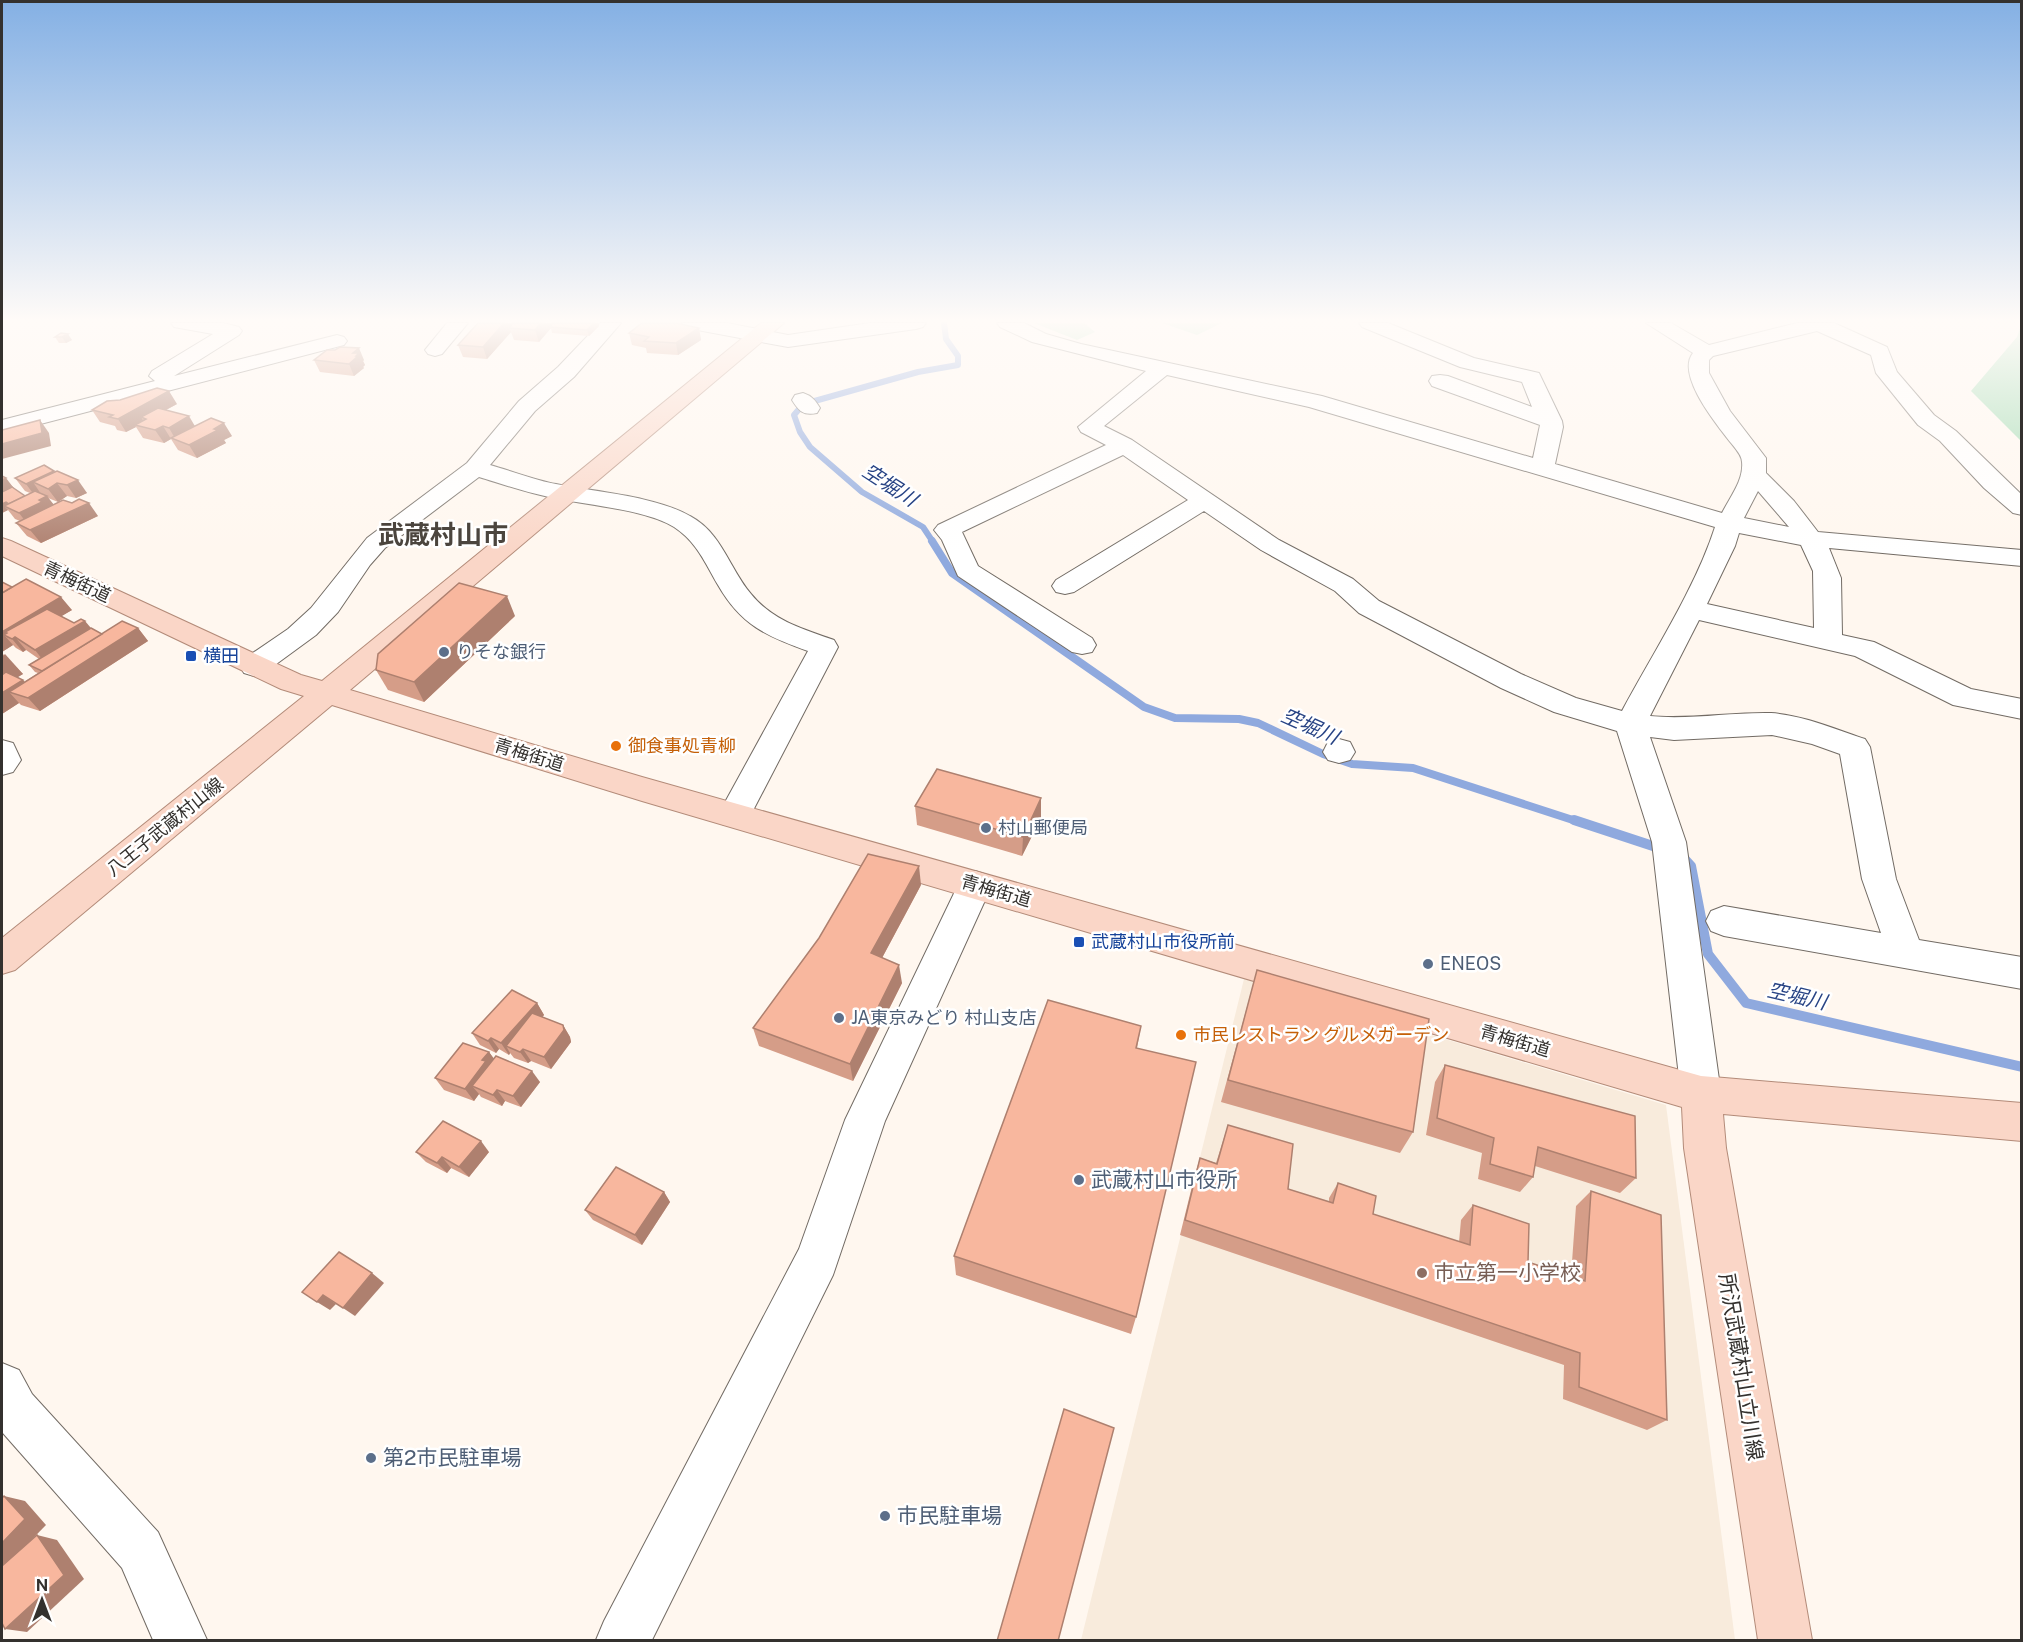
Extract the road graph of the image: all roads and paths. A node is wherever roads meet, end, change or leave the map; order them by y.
1 (108, 400) edge
2 (534, 400) edge
3 (683, 400) edge
4 (1123, 400) edge
5 (1308, 400) edge
6 (1492, 400) edge
7 (1541, 400) edge
8 (1713, 400) edge
9 (1909, 400) edge
10 (1551, 421) junction
11 (2, 427) edge
12 (1124, 445) junction
13 (476, 468) junction
14 (1542, 469) junction
15 (1754, 476) junction
16 (569, 494) junction
17 (1203, 501) junction
18 (2022, 508) edge
19 (1729, 523) junction
20 (1810, 539) junction
21 (2, 546) edge
22 (2022, 558) edge
23 (1065, 586) dead end
24 (1691, 609) junction
25 (1828, 641) junction
26 (1082, 645) dead end
27 (254, 666) junction
28 (328, 693) junction
29 (2022, 709) edge
30 (1630, 724) junction
31 (2, 751) edge
32 (2, 764) edge
33 (734, 815) junction
34 (975, 885) junction
35 (1724, 921) dead end
36 (1906, 953) junction
37 (2, 959) edge
38 (2022, 973) edge
39 (1701, 1094) junction
40 (2022, 1122) edge
41 (2, 1387) edge
42 (180, 1641) edge
43 (622, 1641) edge
44 (1785, 1641) edge

1 - 11 street
2 - 13 street
3 - 16 main road
4 - 12 street
5 - 14 street
6 - 10 street
7 - 10 street
8 - 15 street
9 - 18 street
10 - 14 street
12 - 17 street
12 - 26 street
13 - 16 street
13 - 27 street
14 - 19 street
15 - 19 street
15 - 20 street
16 - 28 main road
16 - 33 street
17 - 23 street
17 - 30 street
19 - 20 street
19 - 24 street
20 - 22 street
20 - 25 street
21 - 27 main road, 青梅街道
24 - 25 street
24 - 30 street
25 - 29 street
27 - 28 main road, 青梅街道
28 - 33 main road, 青梅街道
28 - 37 main road, 八王子武蔵村山線
30 - 36 street
30 - 39 street
31 - 32 street
33 - 34 main road, 青梅街道
34 - 39 main road, 青梅街道
34 - 43 street
35 - 36 street
36 - 38 street
39 - 40 main road, 青梅街道
39 - 44 main road, 所沢武蔵村山立川線
41 - 42 street

